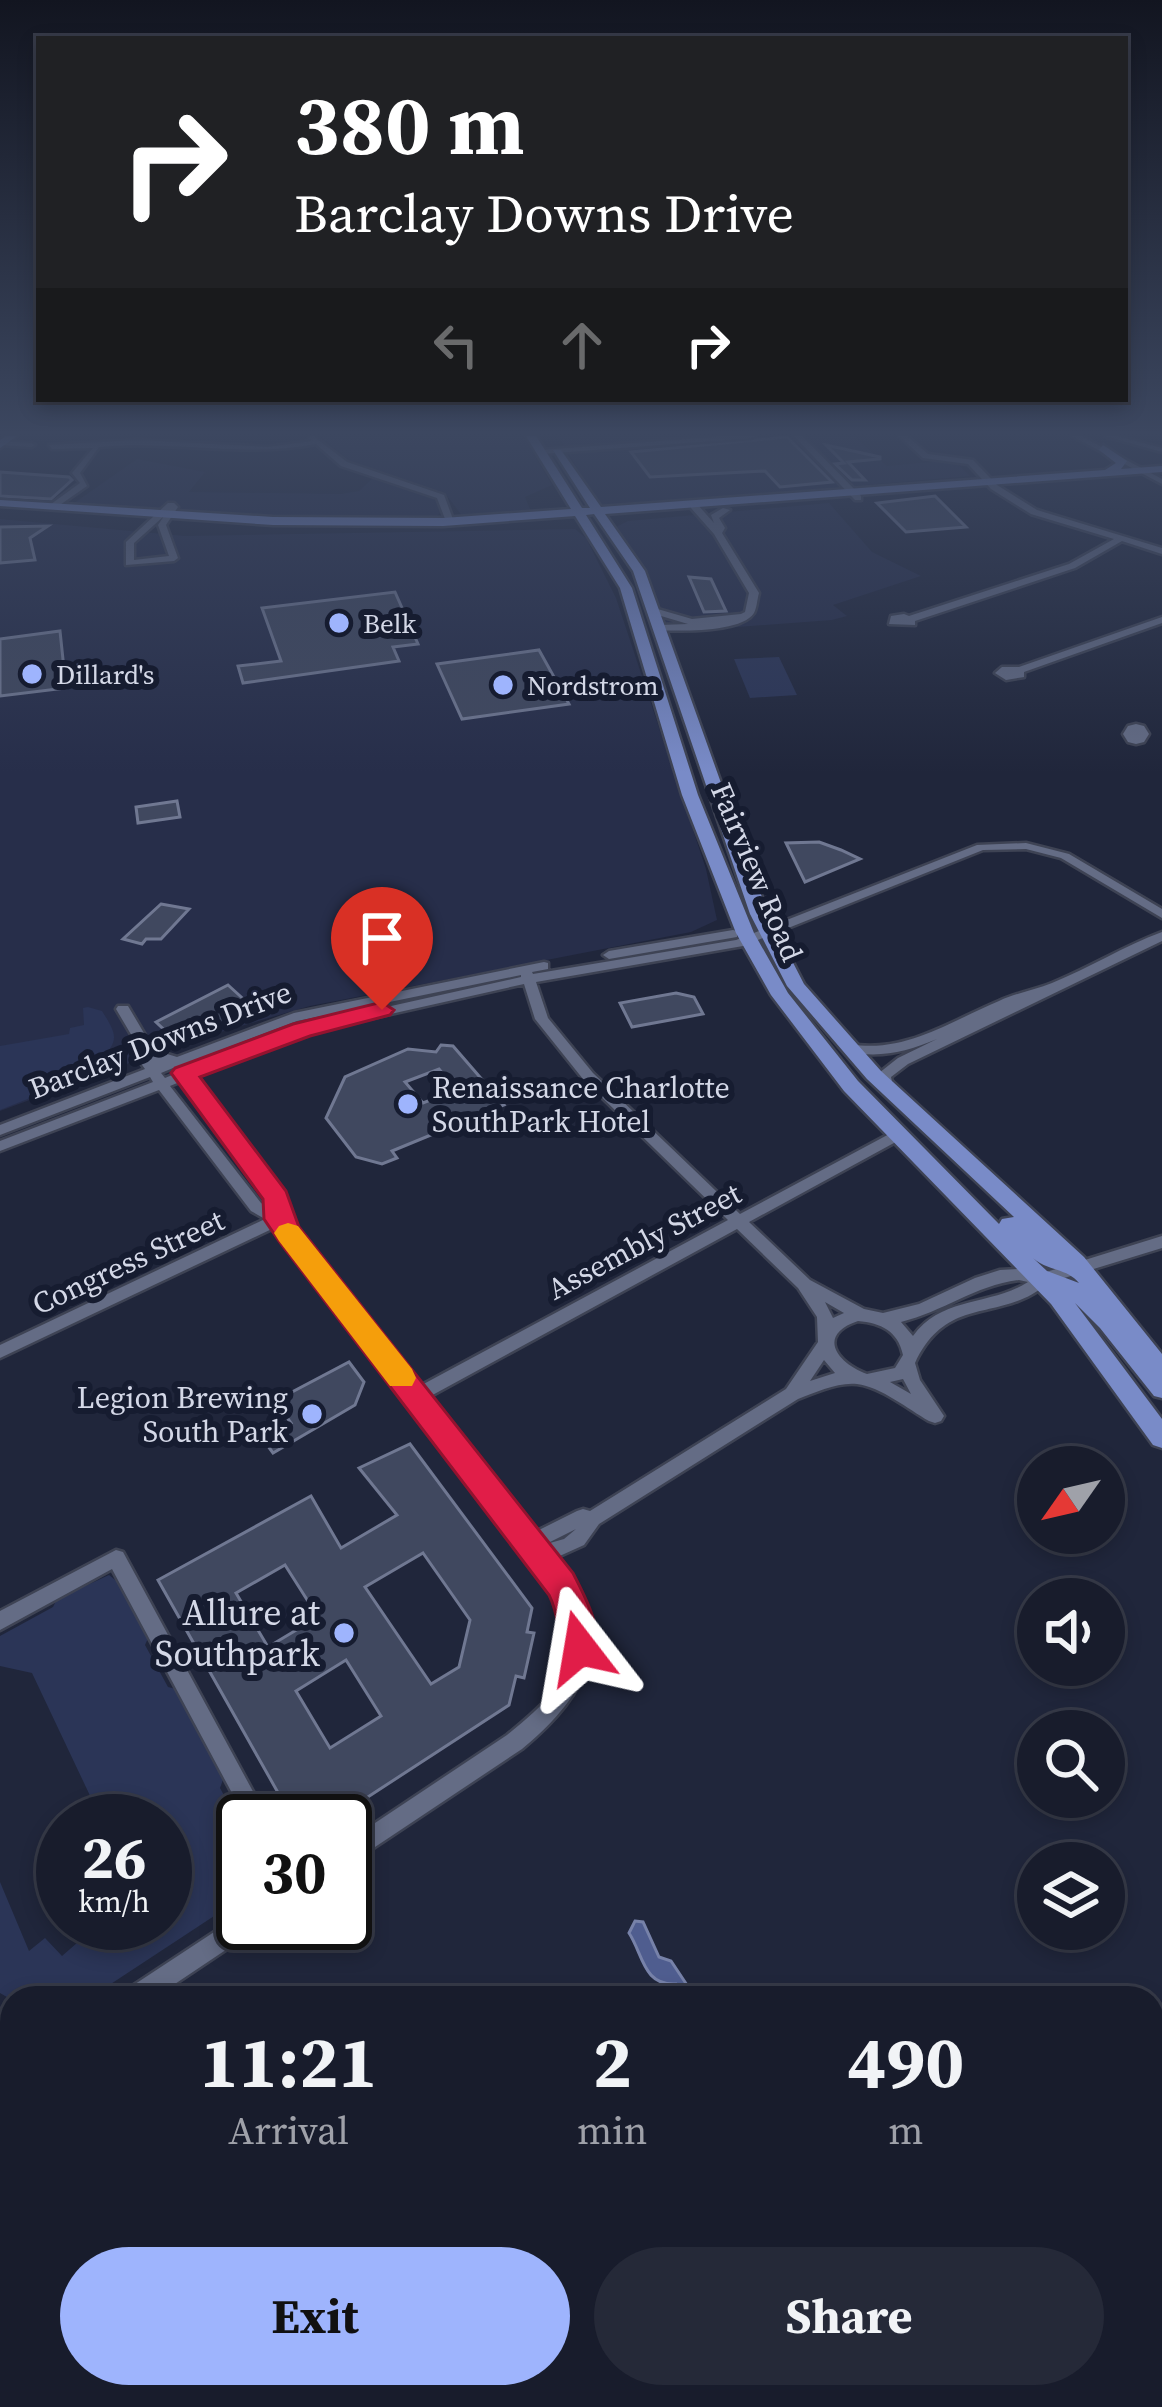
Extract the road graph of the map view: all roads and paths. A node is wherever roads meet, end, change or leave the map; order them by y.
1 (129, 548) edge
2 (171, 548) edge
3 (600, 548) edge
4 (623, 548) edge
5 (727, 548) edge
6 (1103, 548) edge
7 (655, 611) junction
8 (743, 617) junction
9 (910, 619) dead end
10 (1162, 620) edge
11 (660, 628) junction
12 (651, 668) junction
13 (1018, 671) dead end
14 (1162, 724) edge
15 (694, 726) junction
16 (1143, 731) dead end
17 (1162, 914) edge
18 (753, 934) junction
19 (1162, 936) edge
20 (526, 974) junction
21 (1052, 988) junction
22 (123, 1009) dead end
23 (843, 1044) junction
24 (149, 1053) junction
25 (180, 1067) junction
26 (156, 1077) junction
27 (886, 1086) junction
28 (0, 1130) edge
29 (898, 1135) junction
30 (0, 1146) edge
31 (278, 1219) junction
32 (738, 1221) junction
33 (1162, 1242) edge
34 (1081, 1268) junction
35 (1042, 1279) junction
36 (804, 1284) junction
37 (873, 1316) junction
38 (826, 1339) junction
39 (0, 1352) edge
40 (909, 1358) junction
41 (1162, 1370) edge
42 (865, 1380) junction
43 (1162, 1389) edge
44 (792, 1394) junction
45 (416, 1396) junction
46 (1162, 1438) edge
47 (537, 1552) junction
48 (0, 1621) edge
49 (243, 1794) edge
50 (372, 1838) edge
51 (216, 1943) edge
52 (152, 1986) edge

1 - 2 street
3 - 12 main road, Fairview Road
4 - 7 main road, Fairview Road
5 - 8 street
6 - 9 street
7 - 8 street
7 - 11 main road, Fairview Road
8 - 11 street
10 - 13 street
11 - 15 main road, Fairview Road
12 - 15 main road
12 - 18 main road, Fairview Road
14 - 16 street
15 - 18 main road, Fairview Road
17 - 18 street, Barclay Downs Drive
18 - 20 street, Barclay Downs Drive
18 - 23 main road, Fairview Road
18 - 29 main road, Fairview Road
19 - 21 street
20 - 25 street, Barclay Downs Drive
20 - 32 street
21 - 23 street
21 - 27 street
22 - 24 street
23 - 27 main road, Fairview Road
24 - 25 street
24 - 26 street
25 - 26 street, Barclay Downs Drive
25 - 31 street
26 - 28 street, Barclay Downs Drive
26 - 30 street, Barclay Downs Drive
26 - 31 street
27 - 34 main road, Fairview Road
29 - 32 street, Assembly Street
29 - 34 main road
29 - 35 main road, Fairview Road
31 - 39 street, Congress Street
31 - 45 street
32 - 36 street
32 - 45 street, Assembly Street
33 - 34 street
34 - 35 street
34 - 41 main road, Fairview Road
35 - 37 street
35 - 40 street
35 - 43 main road
35 - 46 main road, Fairview Road
36 - 37 street
36 - 38 street
37 - 38 street
37 - 40 street
38 - 42 street
38 - 44 street
40 - 42 street
40 - 42 street
42 - 44 street
44 - 47 street
45 - 47 street
47 - 50 street
48 - 49 street
51 - 52 street

